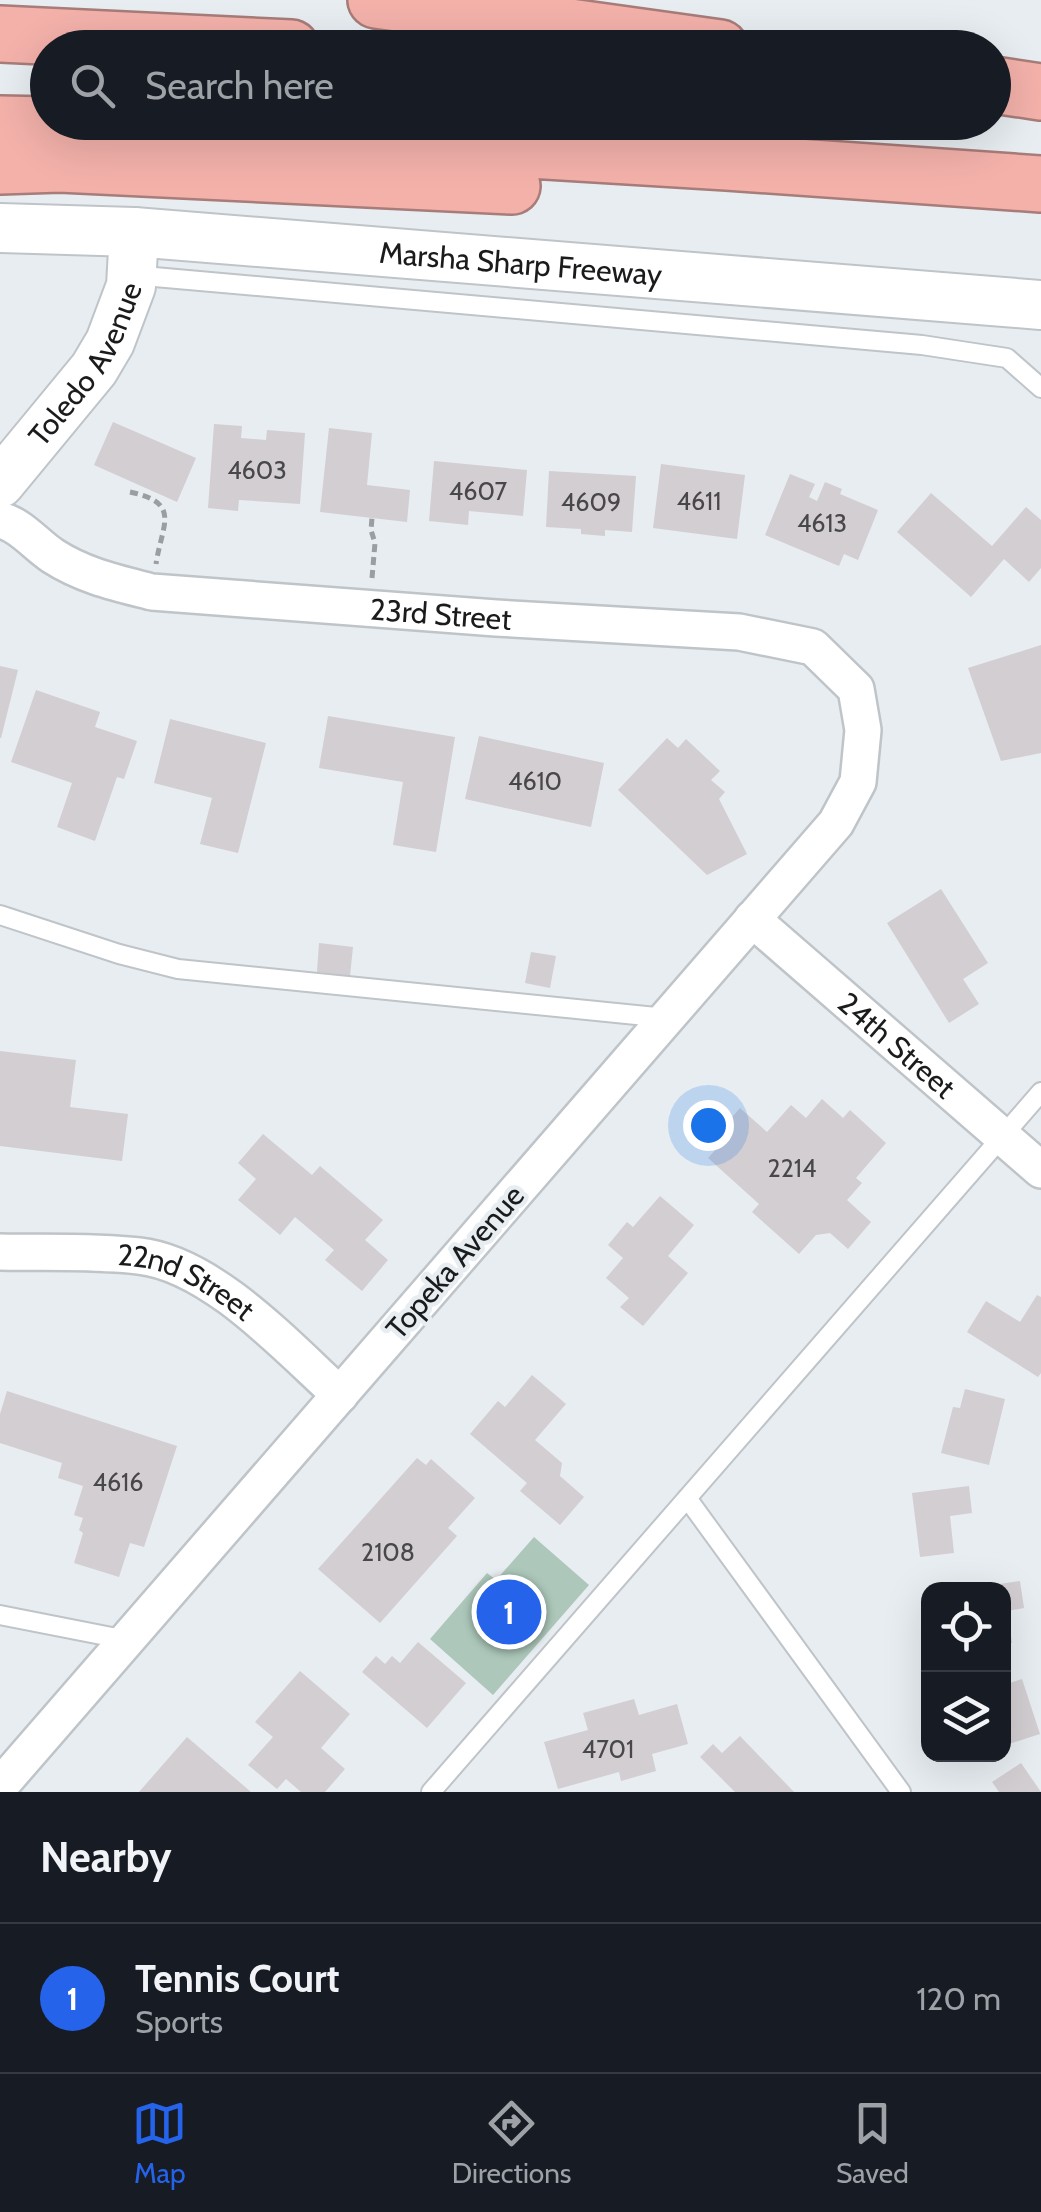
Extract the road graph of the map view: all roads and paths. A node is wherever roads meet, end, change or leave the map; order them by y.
1 (376, 0) edge
2 (591, 30) edge
3 (0, 34) edge
4 (30, 35) edge
5 (1011, 91) edge
6 (1041, 94) edge
7 (0, 124) edge
8 (30, 125) edge
9 (366, 140) edge
10 (728, 162) junction
11 (0, 166) edge
12 (1041, 184) edge
13 (0, 228) edge
14 (133, 253) junction
15 (1041, 305) edge
16 (1041, 388) edge
17 (0, 483) edge
18 (130, 492) dead end
19 (372, 518) dead end
20 (0, 520) edge
21 (155, 567) junction
22 (386, 579) dead end
23 (861, 716) joint
24 (0, 915) edge
25 (752, 919) junction
26 (667, 1018) junction
27 (1041, 1092) edge
28 (1002, 1136) junction
29 (1041, 1170) edge
30 (0, 1252) edge
31 (340, 1395) junction
32 (686, 1498) junction
33 (0, 1614) edge
34 (127, 1640) junction
35 (0, 1786) edge
36 (430, 1792) edge
37 (901, 1792) edge

1 - 2 highway
3 - 4 highway
5 - 6 highway
7 - 8 highway
9 - 10 highway
10 - 11 highway
10 - 12 highway
13 - 14 main road, Marsha Sharp Freeway
14 - 15 main road, Marsha Sharp Freeway
14 - 16 lane
14 - 17 main road, Toledo Avenue
18 - 21 path
19 - 22 path
20 - 21 street, 23rd Street
21 - 23 street, 23rd Street
23 - 25 street, Topeka Avenue
24 - 26 lane
25 - 26 street, Topeka Avenue
25 - 28 street, 24th Street
26 - 31 street, Topeka Avenue
27 - 28 lane
28 - 29 street, 24th Street
28 - 32 lane
30 - 31 street, 22nd Street
31 - 34 street, Topeka Avenue
32 - 36 lane
32 - 37 lane
33 - 34 lane
34 - 35 street, Topeka Avenue

